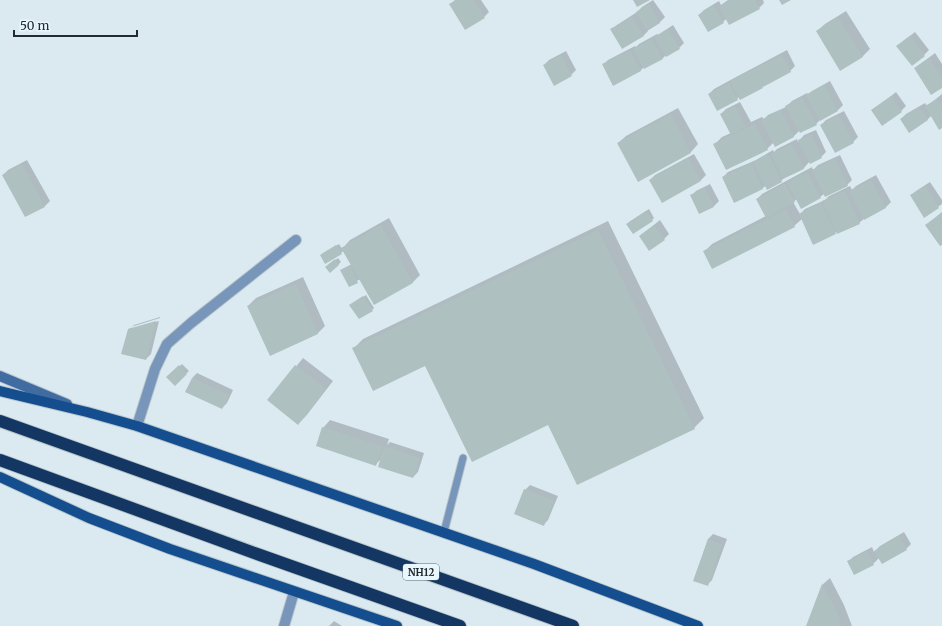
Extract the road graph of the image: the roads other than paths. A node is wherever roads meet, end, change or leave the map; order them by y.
1 (296, 240) dead end
2 (0, 376) edge
3 (0, 391) edge
4 (87, 412) junction
5 (0, 421) edge
6 (137, 426) junction
7 (463, 458) dead end
8 (0, 460) edge
9 (0, 477) edge
10 (444, 532) junction
11 (294, 592) junction
12 (284, 626) edge
13 (396, 626) edge
14 (460, 626) edge
15 (573, 626) edge
16 (698, 626) edge

1 - 6 street
2 - 4 street
3 - 4 main road
4 - 6 main road
5 - 15 highway, NH12
6 - 10 main road
7 - 10 lane
8 - 14 highway
9 - 11 main road
10 - 16 main road
11 - 12 street
11 - 13 main road

